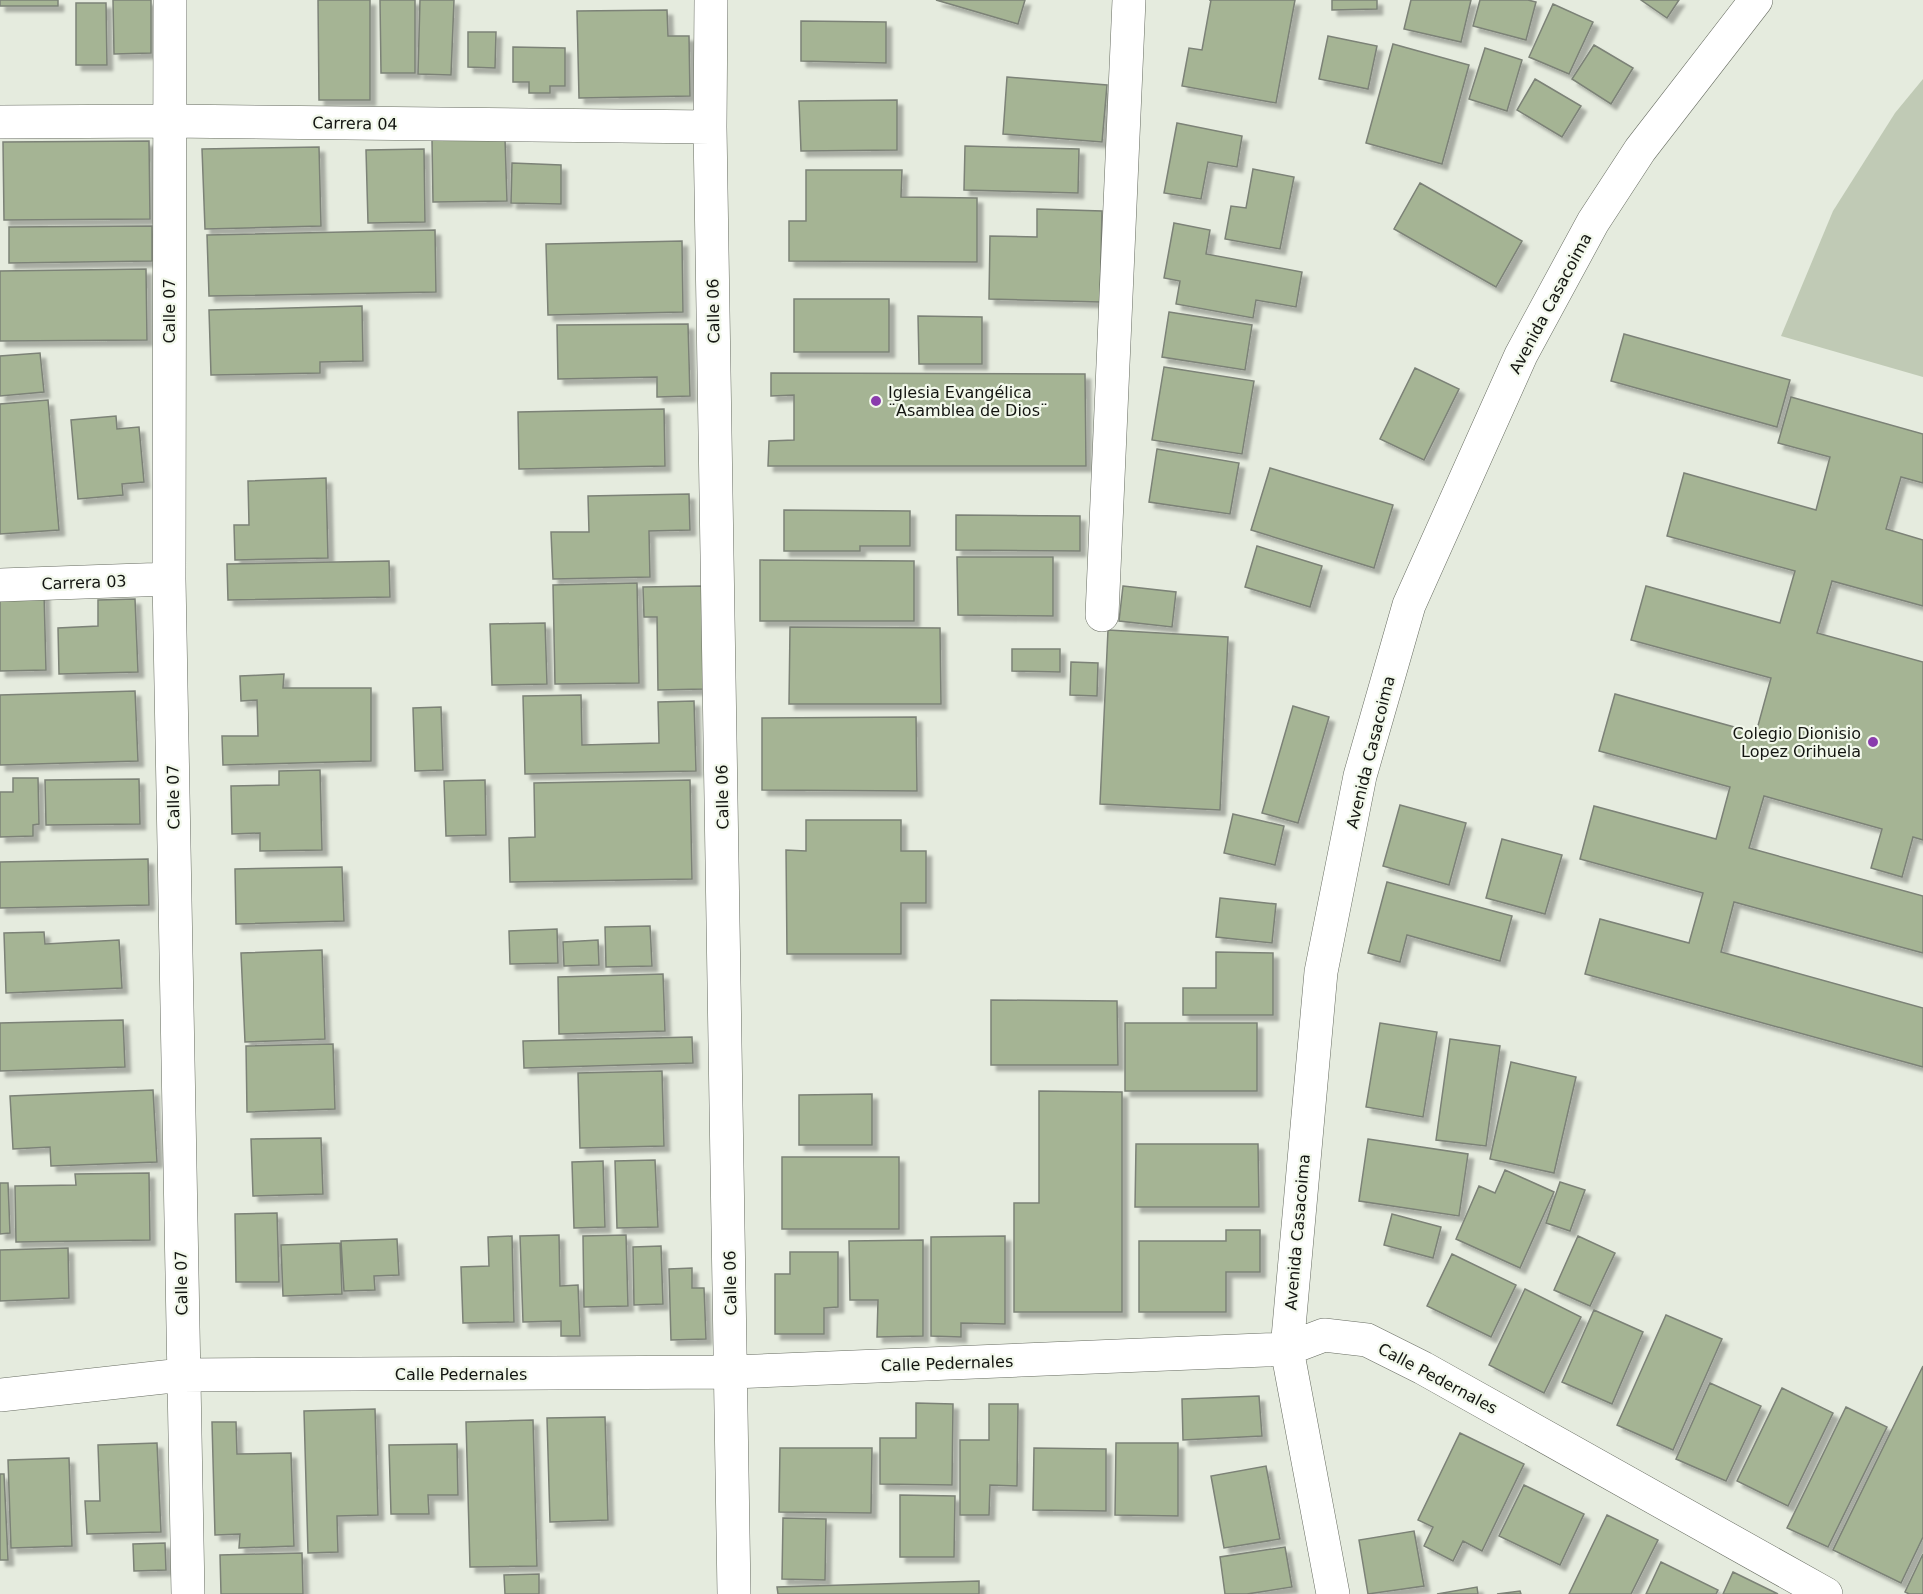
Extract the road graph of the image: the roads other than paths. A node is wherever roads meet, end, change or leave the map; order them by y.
1 (170, 0) edge
2 (711, 0) edge
3 (1129, 0) edge
4 (1756, 0) edge
5 (169, 121) junction
6 (0, 122) edge
7 (710, 127) junction
8 (169, 579) junction
9 (0, 585) edge
10 (1102, 615) dead end
11 (1287, 1349) junction
12 (732, 1372) junction
13 (182, 1375) junction
14 (0, 1395) edge
15 (188, 1594) edge
16 (734, 1594) edge
17 (1334, 1594) edge
18 (1826, 1594) edge

1 - 5 street, Calle 07
2 - 7 street, Calle 06
3 - 10 street
4 - 11 street, Avenida Casacoima
5 - 6 street, Carrera 04
5 - 7 street, Carrera 04
5 - 8 street, Calle 07
7 - 12 street, Calle 06
8 - 9 street, Carrera 03
8 - 13 street, Calle 07
11 - 12 street, Calle Pedernales
11 - 17 street, Avenida Casacoima
11 - 18 street, Calle Pedernales
12 - 13 street, Calle Pedernales
12 - 16 street, Calle 06
13 - 14 street, Calle Pedernales
13 - 15 street, Calle 07

